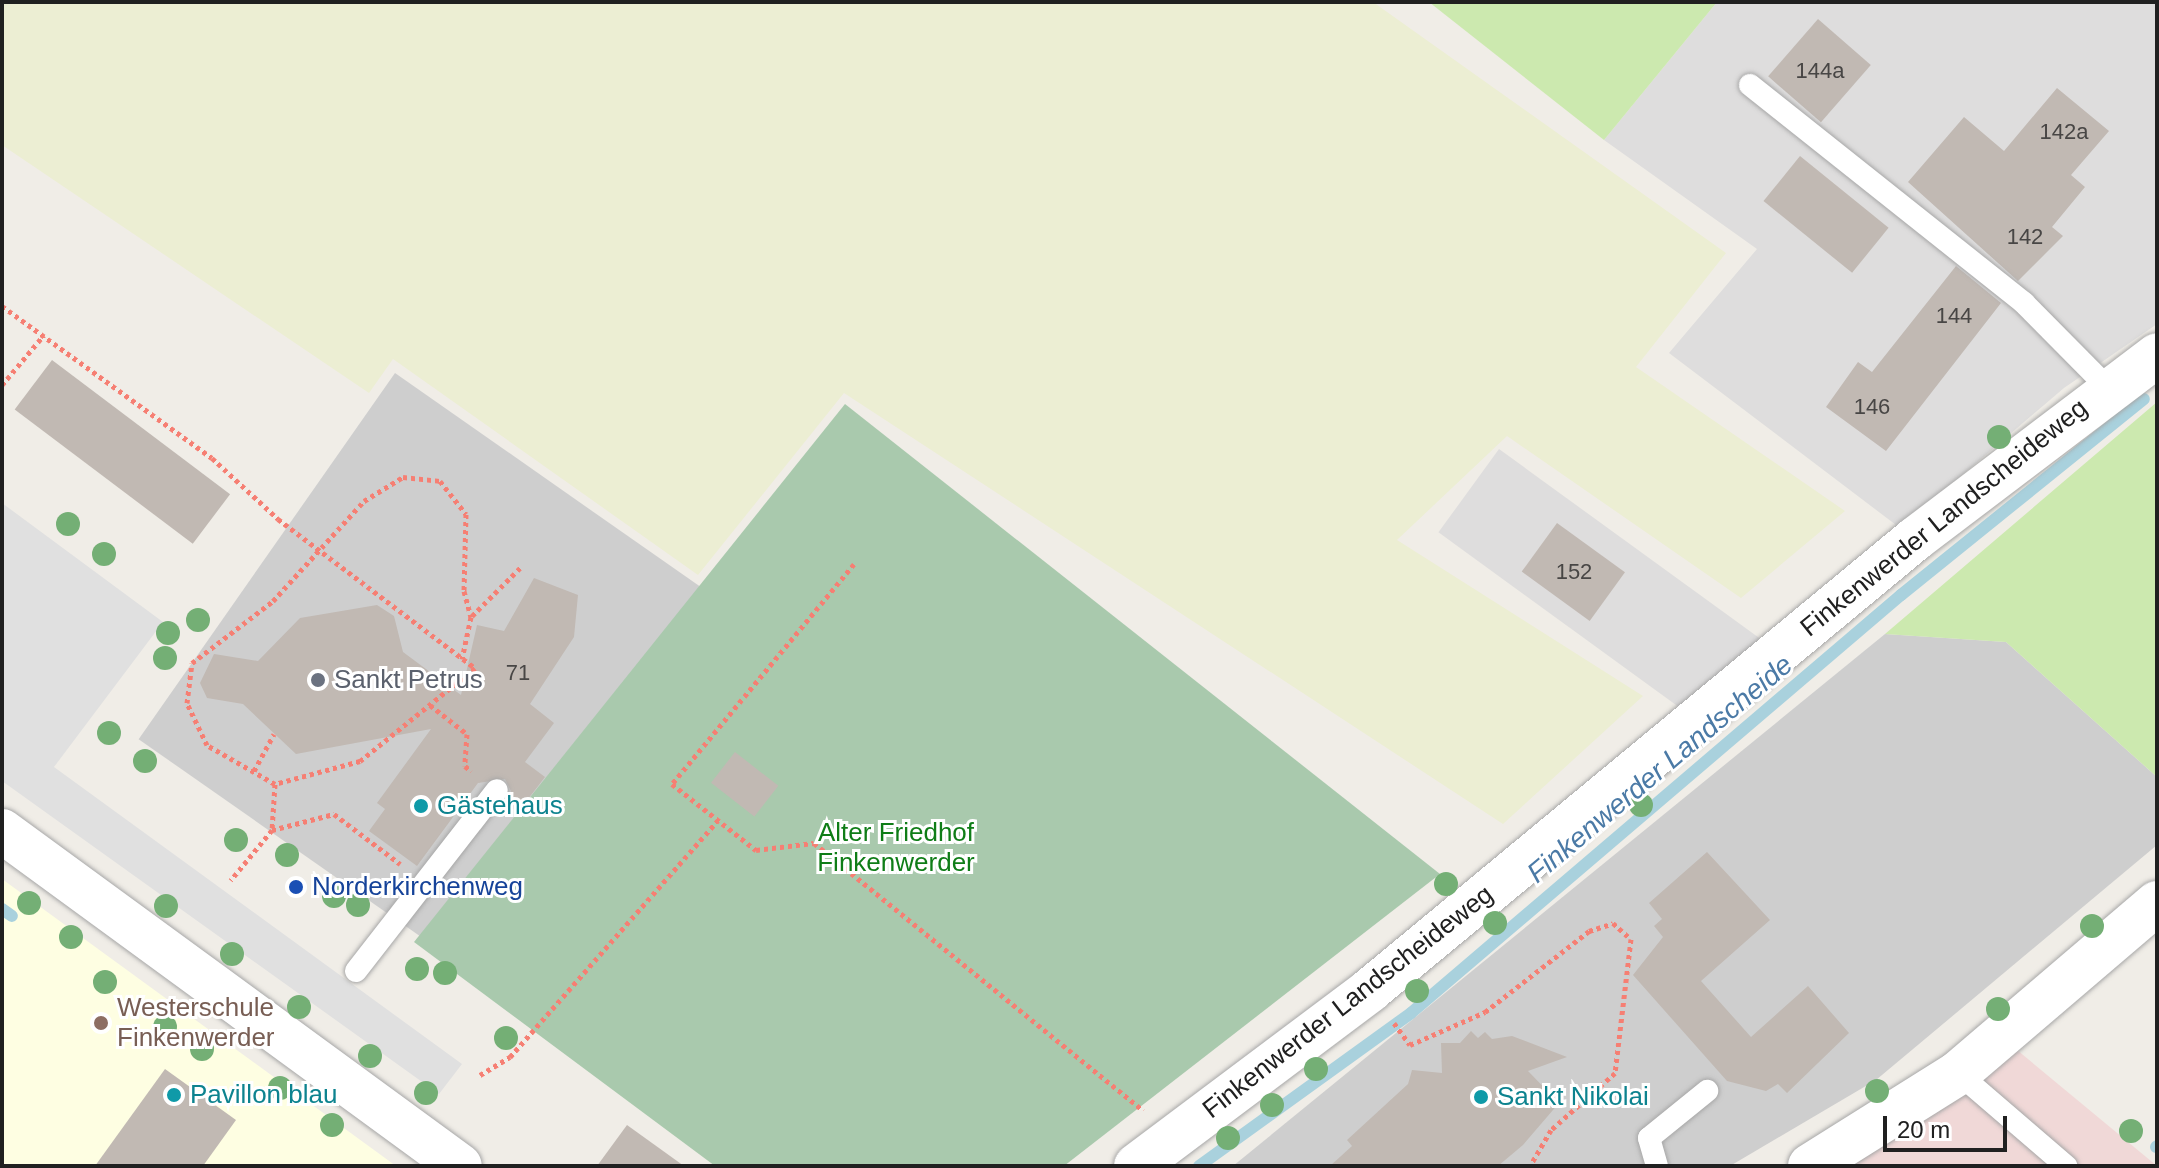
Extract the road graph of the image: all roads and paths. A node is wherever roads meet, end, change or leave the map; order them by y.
1 (1750, 85) dead end
2 (2, 306) edge
3 (44, 335) junction
4 (2157, 355) edge
5 (2, 385) edge
6 (2107, 387) junction
7 (320, 552) junction
8 (854, 564) dead end
9 (522, 566) dead end
10 (471, 617) junction
11 (462, 659) junction
12 (430, 705) junction
13 (274, 734) dead end
14 (254, 771) junction
15 (275, 784) junction
16 (497, 790) joint
17 (718, 820) junction
18 (272, 830) junction
19 (2, 831) edge
20 (231, 880) dead end
21 (426, 883) junction
22 (2157, 903) edge
23 (356, 971) dead end
24 (1384, 1011) dead end
25 (1958, 1073) junction
26 (480, 1075) dead end
27 (1707, 1091) dead end
28 (1175, 1137) junction
29 (460, 1166) edge
30 (1136, 1166) edge
31 (1530, 1166) edge
32 (1657, 1166) edge
33 (1810, 1166) edge
34 (2066, 1166) edge

1 - 6 lane
2 - 3 path
3 - 5 path
3 - 7 path
4 - 6 street, Finkenwerder Landscheideweg
6 - 28 street, Finkenwerder Landscheideweg
7 - 10 path
7 - 11 path
7 - 14 path
8 - 17 path
9 - 10 path
10 - 11 path
11 - 12 path
12 - 15 path
12 - 16 path
13 - 14 path
14 - 15 path
15 - 18 path
16 - 21 lane
17 - 26 path
17 - 28 path
18 - 20 path
18 - 21 path
19 - 29 street
21 - 23 lane
22 - 25 street
24 - 31 path
25 - 33 street
25 - 34 lane
27 - 32 lane
28 - 30 street, Finkenwerder Landscheideweg

